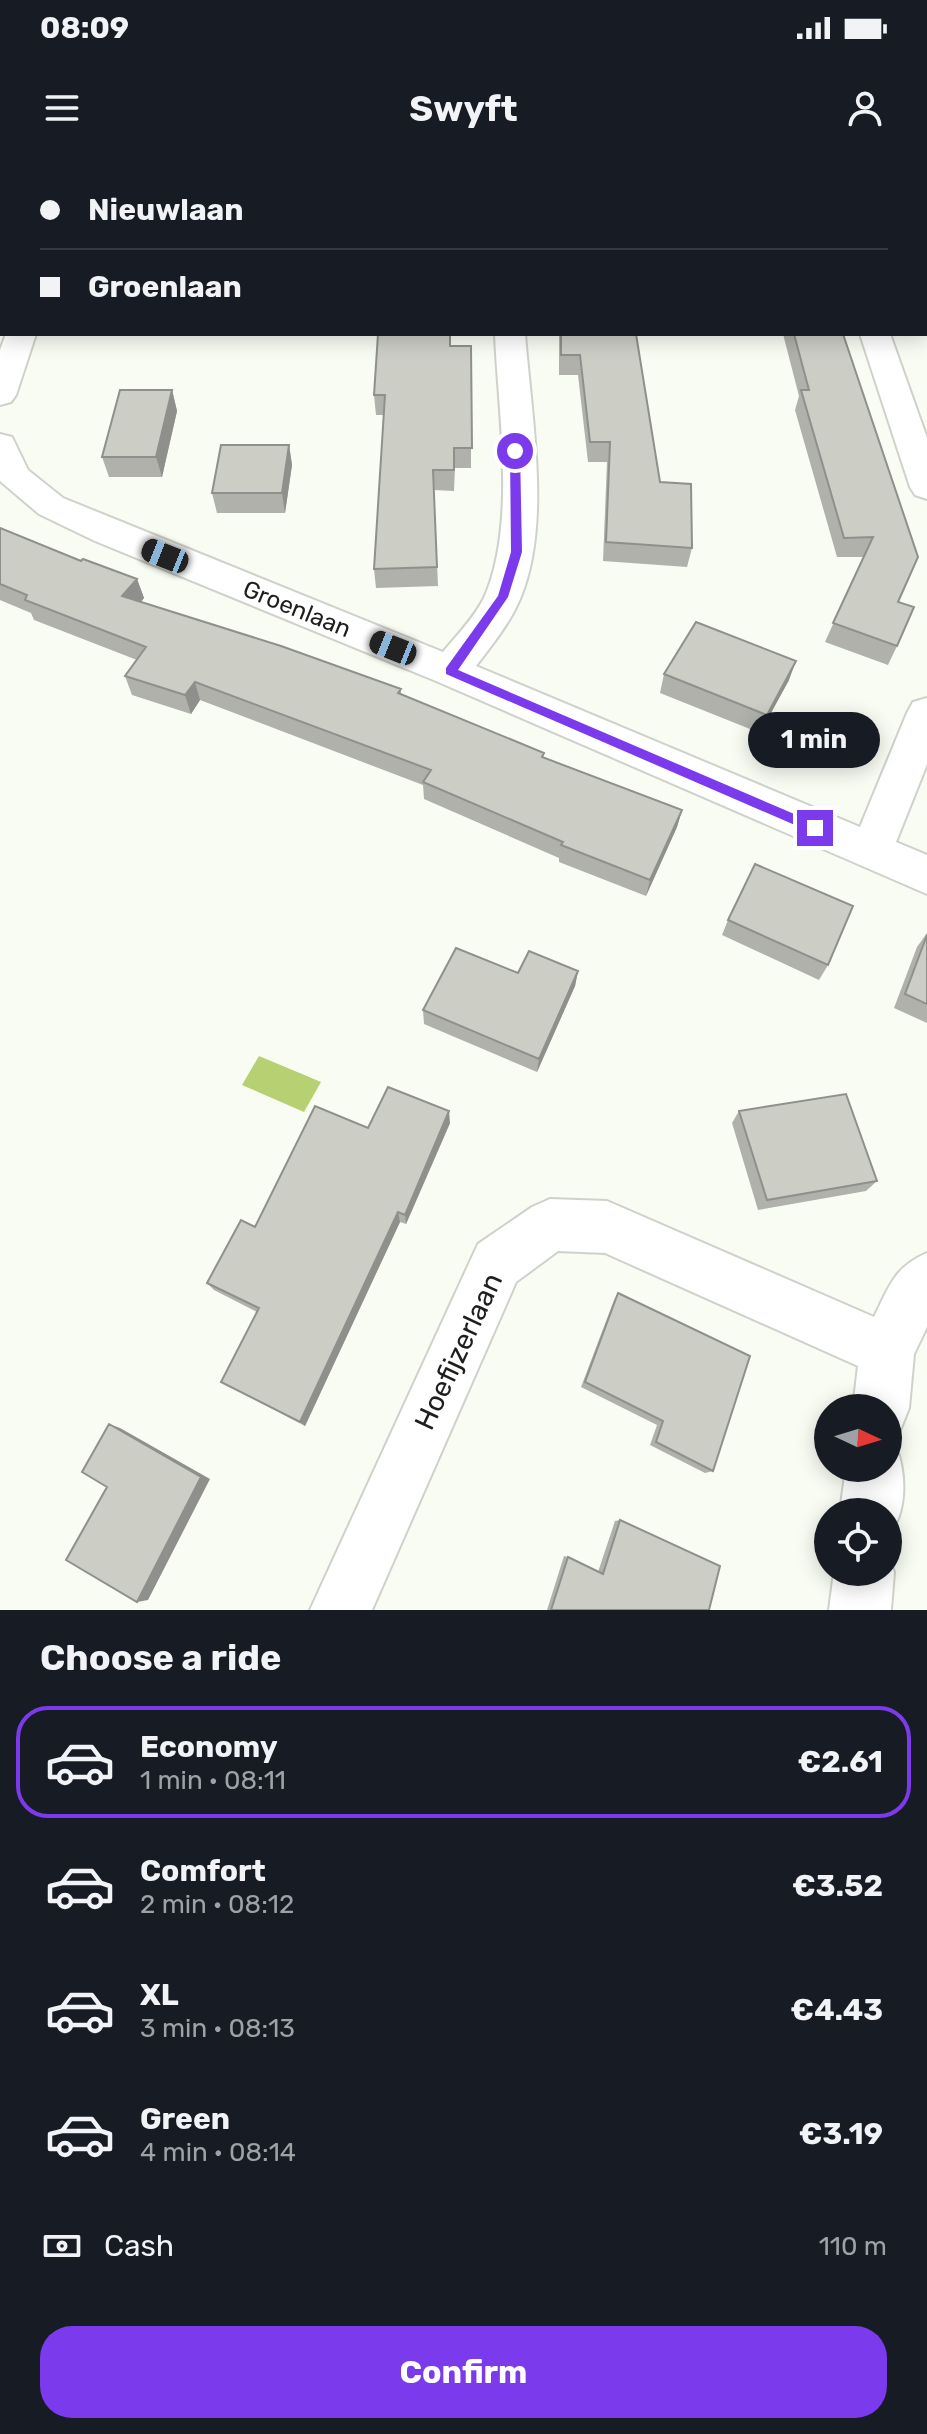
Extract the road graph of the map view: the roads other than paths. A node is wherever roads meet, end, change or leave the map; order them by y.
1 (20, 336) edge
2 (510, 336) edge
3 (876, 336) edge
4 (0, 395) edge
5 (0, 445) edge
6 (927, 487) edge
7 (450, 671) junction
8 (927, 713) edge
9 (871, 852) junction
10 (927, 875) edge
11 (927, 1280) edge
12 (887, 1351) junction
13 (882, 1394) edge
14 (863, 1586) edge
15 (341, 1610) edge
16 (860, 1610) edge

1 - 4 street
2 - 7 street
3 - 6 street
5 - 7 street, Groenlaan
7 - 9 street, Groenlaan
8 - 9 street
9 - 10 street, Groenlaan
11 - 12 street
12 - 13 street
12 - 15 street, Hoefijzerlaan
14 - 16 street

